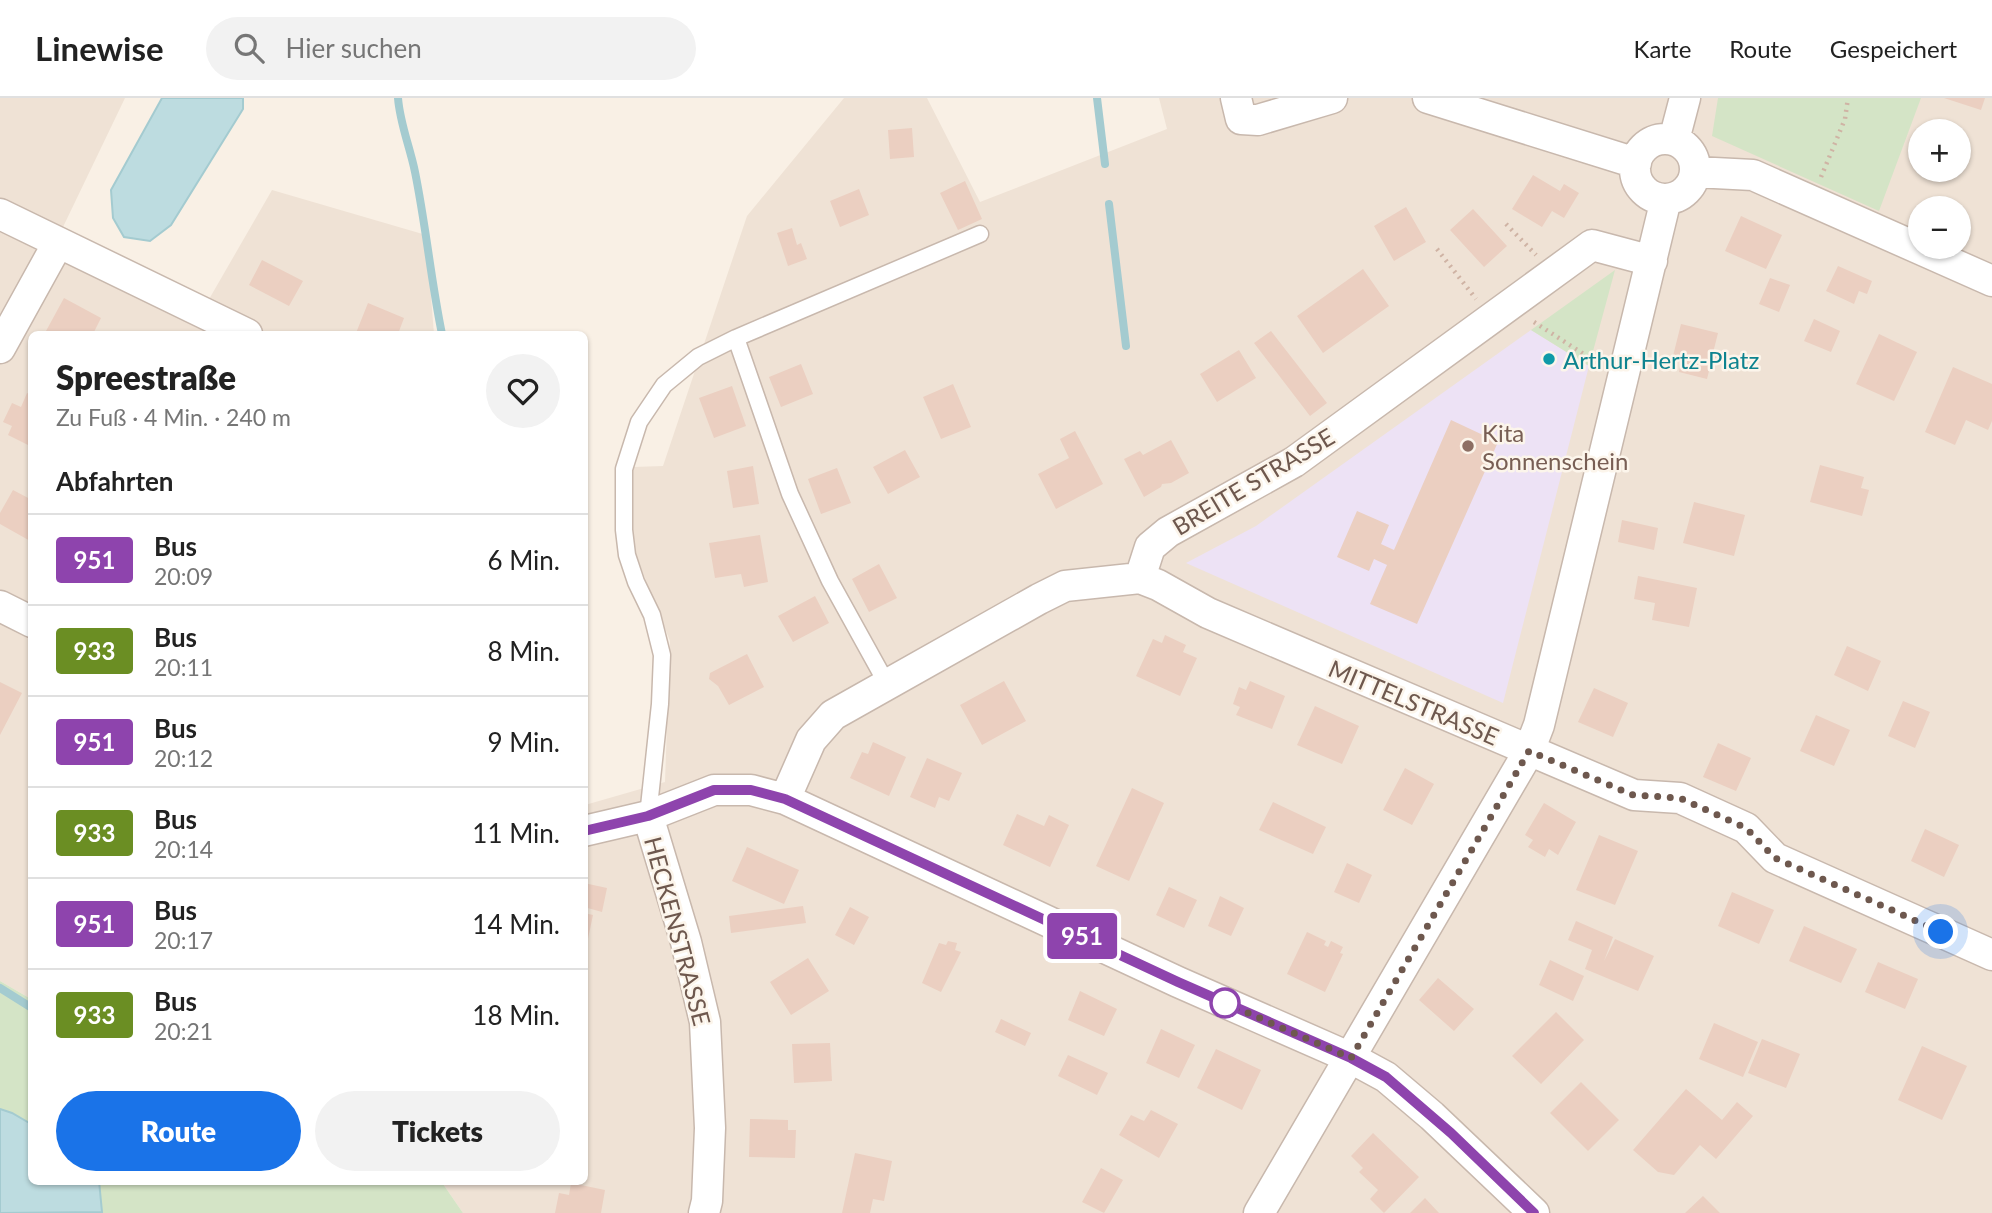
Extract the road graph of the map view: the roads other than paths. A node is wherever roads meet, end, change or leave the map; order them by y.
1 (1332, 98) edge
2 (1429, 98) edge
3 (1685, 98) edge
4 (1239, 108) edge
5 (1674, 140) junction
6 (1636, 163) junction
7 (1695, 172) junction
8 (1666, 199) junction
9 (0, 214) edge
10 (980, 234) dead end
11 (58, 243) junction
12 (1652, 261) junction
13 (1992, 281) edge
14 (241, 331) edge
15 (736, 338) junction
16 (0, 348) edge
17 (1140, 578) junction
18 (0, 606) edge
19 (28, 620) edge
20 (887, 684) junction
21 (1529, 751) junction
22 (785, 799) junction
23 (648, 816) junction
24 (588, 830) edge
25 (1992, 955) edge
26 (1351, 1058) junction
27 (704, 1213) edge
28 (1259, 1213) edge
29 (1534, 1213) edge

1 - 4 street
2 - 6 street
3 - 5 street
5 - 6 street
5 - 7 street
6 - 8 street
7 - 8 street
7 - 13 street
8 - 12 street
9 - 11 street
10 - 15 lane
11 - 14 street
11 - 16 street
12 - 17 street, BREITE STRASSE
12 - 21 street
15 - 20 lane
15 - 23 lane
17 - 20 street
17 - 21 street, MITTELSTRASSE
18 - 19 street
20 - 22 street
21 - 25 street, MITTELSTRASSE
21 - 26 street
22 - 23 street
22 - 26 street
23 - 24 street
23 - 27 street, HECKENSTRASSE
26 - 28 street
26 - 29 street

